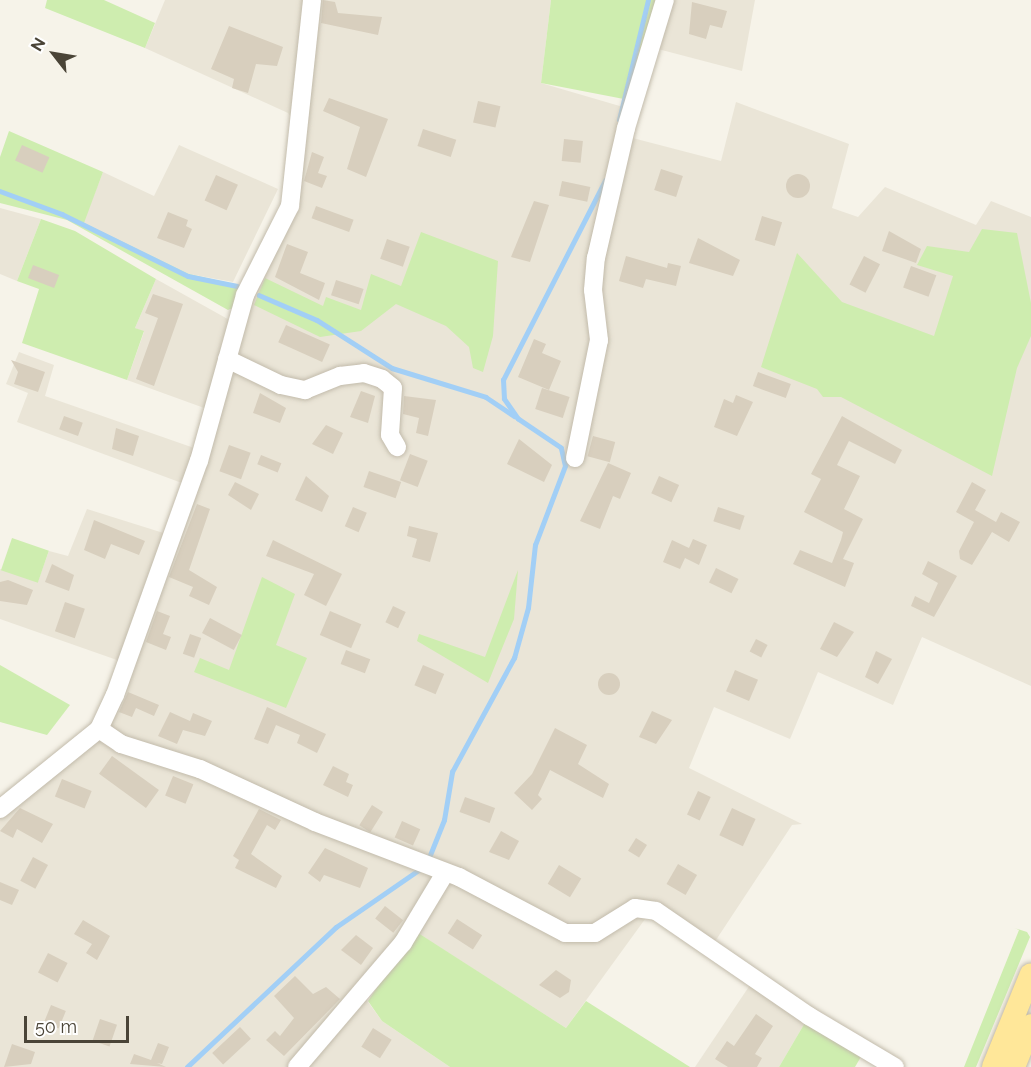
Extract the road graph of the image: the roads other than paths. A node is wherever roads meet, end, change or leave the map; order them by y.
1 (312, 0) edge
2 (665, 0) edge
3 (227, 359) junction
4 (397, 447) dead end
5 (575, 458) dead end
6 (99, 729) junction
7 (0, 809) edge
8 (439, 870) junction
9 (1031, 974) edge
10 (1031, 1025) edge
11 (297, 1067) edge
12 (895, 1067) edge
13 (993, 1067) edge
14 (1014, 1067) edge

1 - 3 street
2 - 5 street
3 - 4 street
3 - 6 street
6 - 7 street
6 - 8 street
8 - 11 street
8 - 12 street
9 - 13 main road
10 - 14 main road

